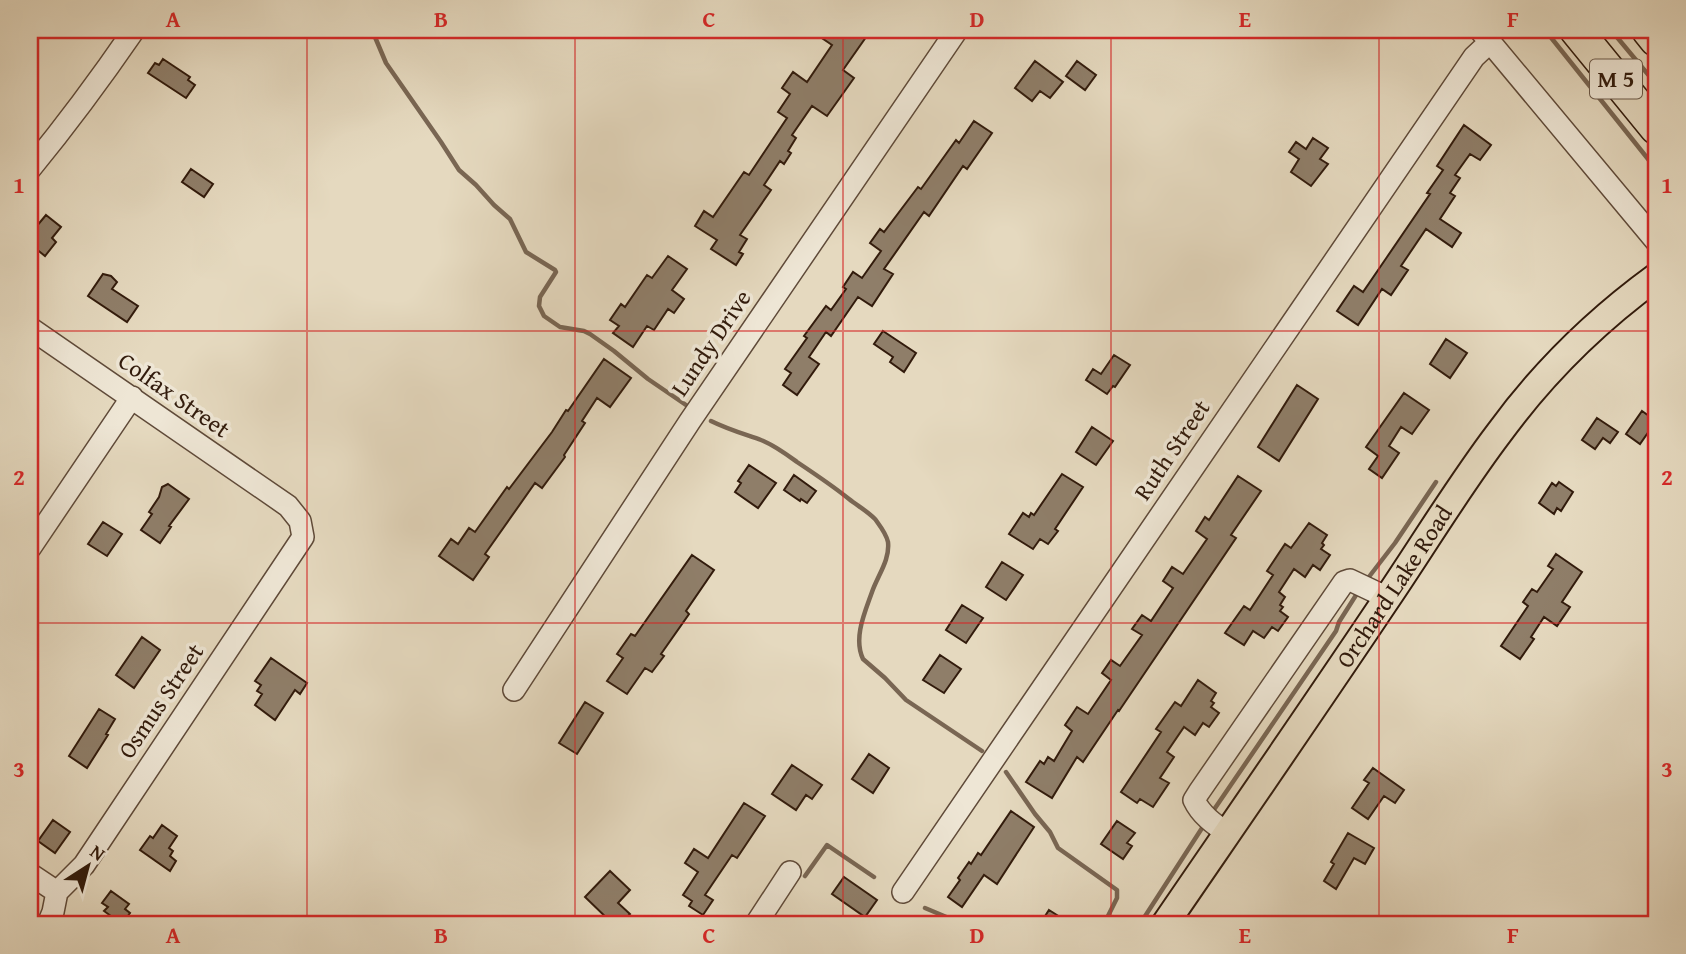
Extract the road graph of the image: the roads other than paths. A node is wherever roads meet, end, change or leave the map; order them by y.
1 (134, 30) edge
2 (957, 30) edge
3 (1576, 30) edge
4 (1648, 30) edge
5 (1485, 36) edge
6 (1656, 40) edge
7 (1656, 128) edge
8 (30, 169) edge
9 (1656, 242) edge
10 (1656, 277) edge
11 (30, 328) edge
12 (132, 397) junction
13 (288, 506) joint
14 (30, 548) edge
15 (1388, 598) junction
16 (514, 690) dead end
17 (1227, 833) junction
18 (790, 872) dead end
19 (30, 874) edge
20 (57, 892) junction
21 (903, 892) dead end
22 (48, 924) edge
23 (756, 924) edge
24 (1165, 924) edge

1 - 8 street
2 - 16 street, Lundy Drive
3 - 7 highway, M 5
4 - 6 highway, M 5
5 - 9 street
5 - 21 street, Ruth Street
10 - 15 main road, Orchard Lake Road
11 - 12 street, Colfax Street
12 - 13 street, Colfax Street
12 - 14 street
13 - 20 street, Osmus Street
15 - 17 main road, Orchard Lake Road
15 - 17 street
17 - 24 main road, Orchard Lake Road
18 - 23 street
19 - 20 street
20 - 22 street, Osmus Street

